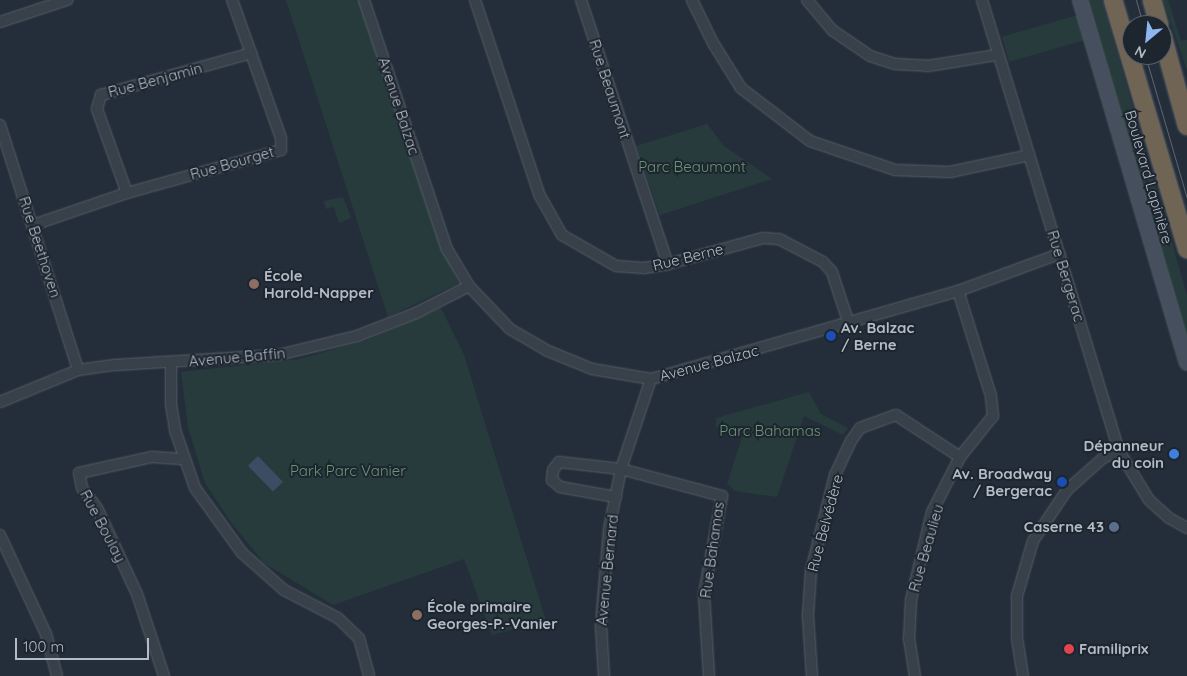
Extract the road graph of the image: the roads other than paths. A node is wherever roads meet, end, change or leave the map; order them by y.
1 (232, 0) edge
2 (364, 0) edge
3 (474, 0) edge
4 (581, 0) edge
5 (692, 0) edge
6 (807, 0) edge
7 (982, 0) edge
8 (1080, 0) edge
9 (1113, 0) edge
10 (1152, 0) edge
11 (62, 1) edge
12 (1156, 15) edge
13 (0, 22) edge
14 (251, 54) junction
15 (997, 55) junction
16 (1171, 65) edge
17 (1172, 65) edge
18 (1187, 95) edge
19 (0, 125) edge
20 (1187, 126) edge
21 (1028, 155) junction
22 (127, 193) junction
23 (33, 225) junction
24 (1187, 249) edge
25 (1059, 254) junction
26 (668, 264) junction
27 (469, 286) junction
28 (958, 291) junction
29 (848, 321) junction
30 (171, 363) junction
31 (1187, 363) edge
32 (78, 370) junction
33 (651, 379) junction
34 (0, 402) edge
35 (1119, 451) junction
36 (960, 457) junction
37 (182, 459) junction
38 (622, 470) junction
39 (616, 497) junction
40 (1187, 528) edge
41 (0, 535) edge
42 (57, 676) edge
43 (164, 676) edge
44 (370, 676) edge
45 (604, 676) edge
46 (709, 676) edge
47 (812, 676) edge
48 (914, 676) edge
49 (1024, 676) edge

1 - 14 street, Rue Bourget
2 - 27 street, Avenue Balzac
3 - 26 street, Rue Berne
4 - 26 street, Rue Beaumont
5 - 21 street
6 - 15 street
7 - 15 street, Rue Bergerac
8 - 31 main road, Boulevard Lapinière
9 - 24 highway
10 - 12 highway
11 - 13 street
14 - 22 street, Rue Benjamin
14 - 22 street, Rue Bourget
15 - 21 street, Rue Bergerac
16 - 20 highway
17 - 18 highway
19 - 23 street, Rue Beethoven
21 - 25 street, Rue Bergerac
22 - 23 street, Rue Bourget
23 - 32 street, Rue Beethoven
25 - 28 street, Avenue Balzac
25 - 35 street, Rue Bergerac
26 - 29 street, Rue Berne
27 - 30 street, Avenue Baffin
27 - 33 street, Avenue Balzac
28 - 29 street, Avenue Balzac
28 - 36 street, Rue Beaulieu
29 - 33 street, Avenue Balzac
30 - 32 street, Avenue Baffin
30 - 37 street
32 - 34 street, Avenue Baffin
33 - 38 street, Avenue Bernard
35 - 40 street, Rue Bergerac
35 - 49 street
36 - 47 street, Rue Belvédère
36 - 48 street, Rue Beaulieu
37 - 43 street, Rue Boulay
37 - 44 street
38 - 39 street, Avenue Bernard
38 - 39 street
38 - 46 street, Rue Bahamas
39 - 45 street, Avenue Bernard
41 - 42 street

